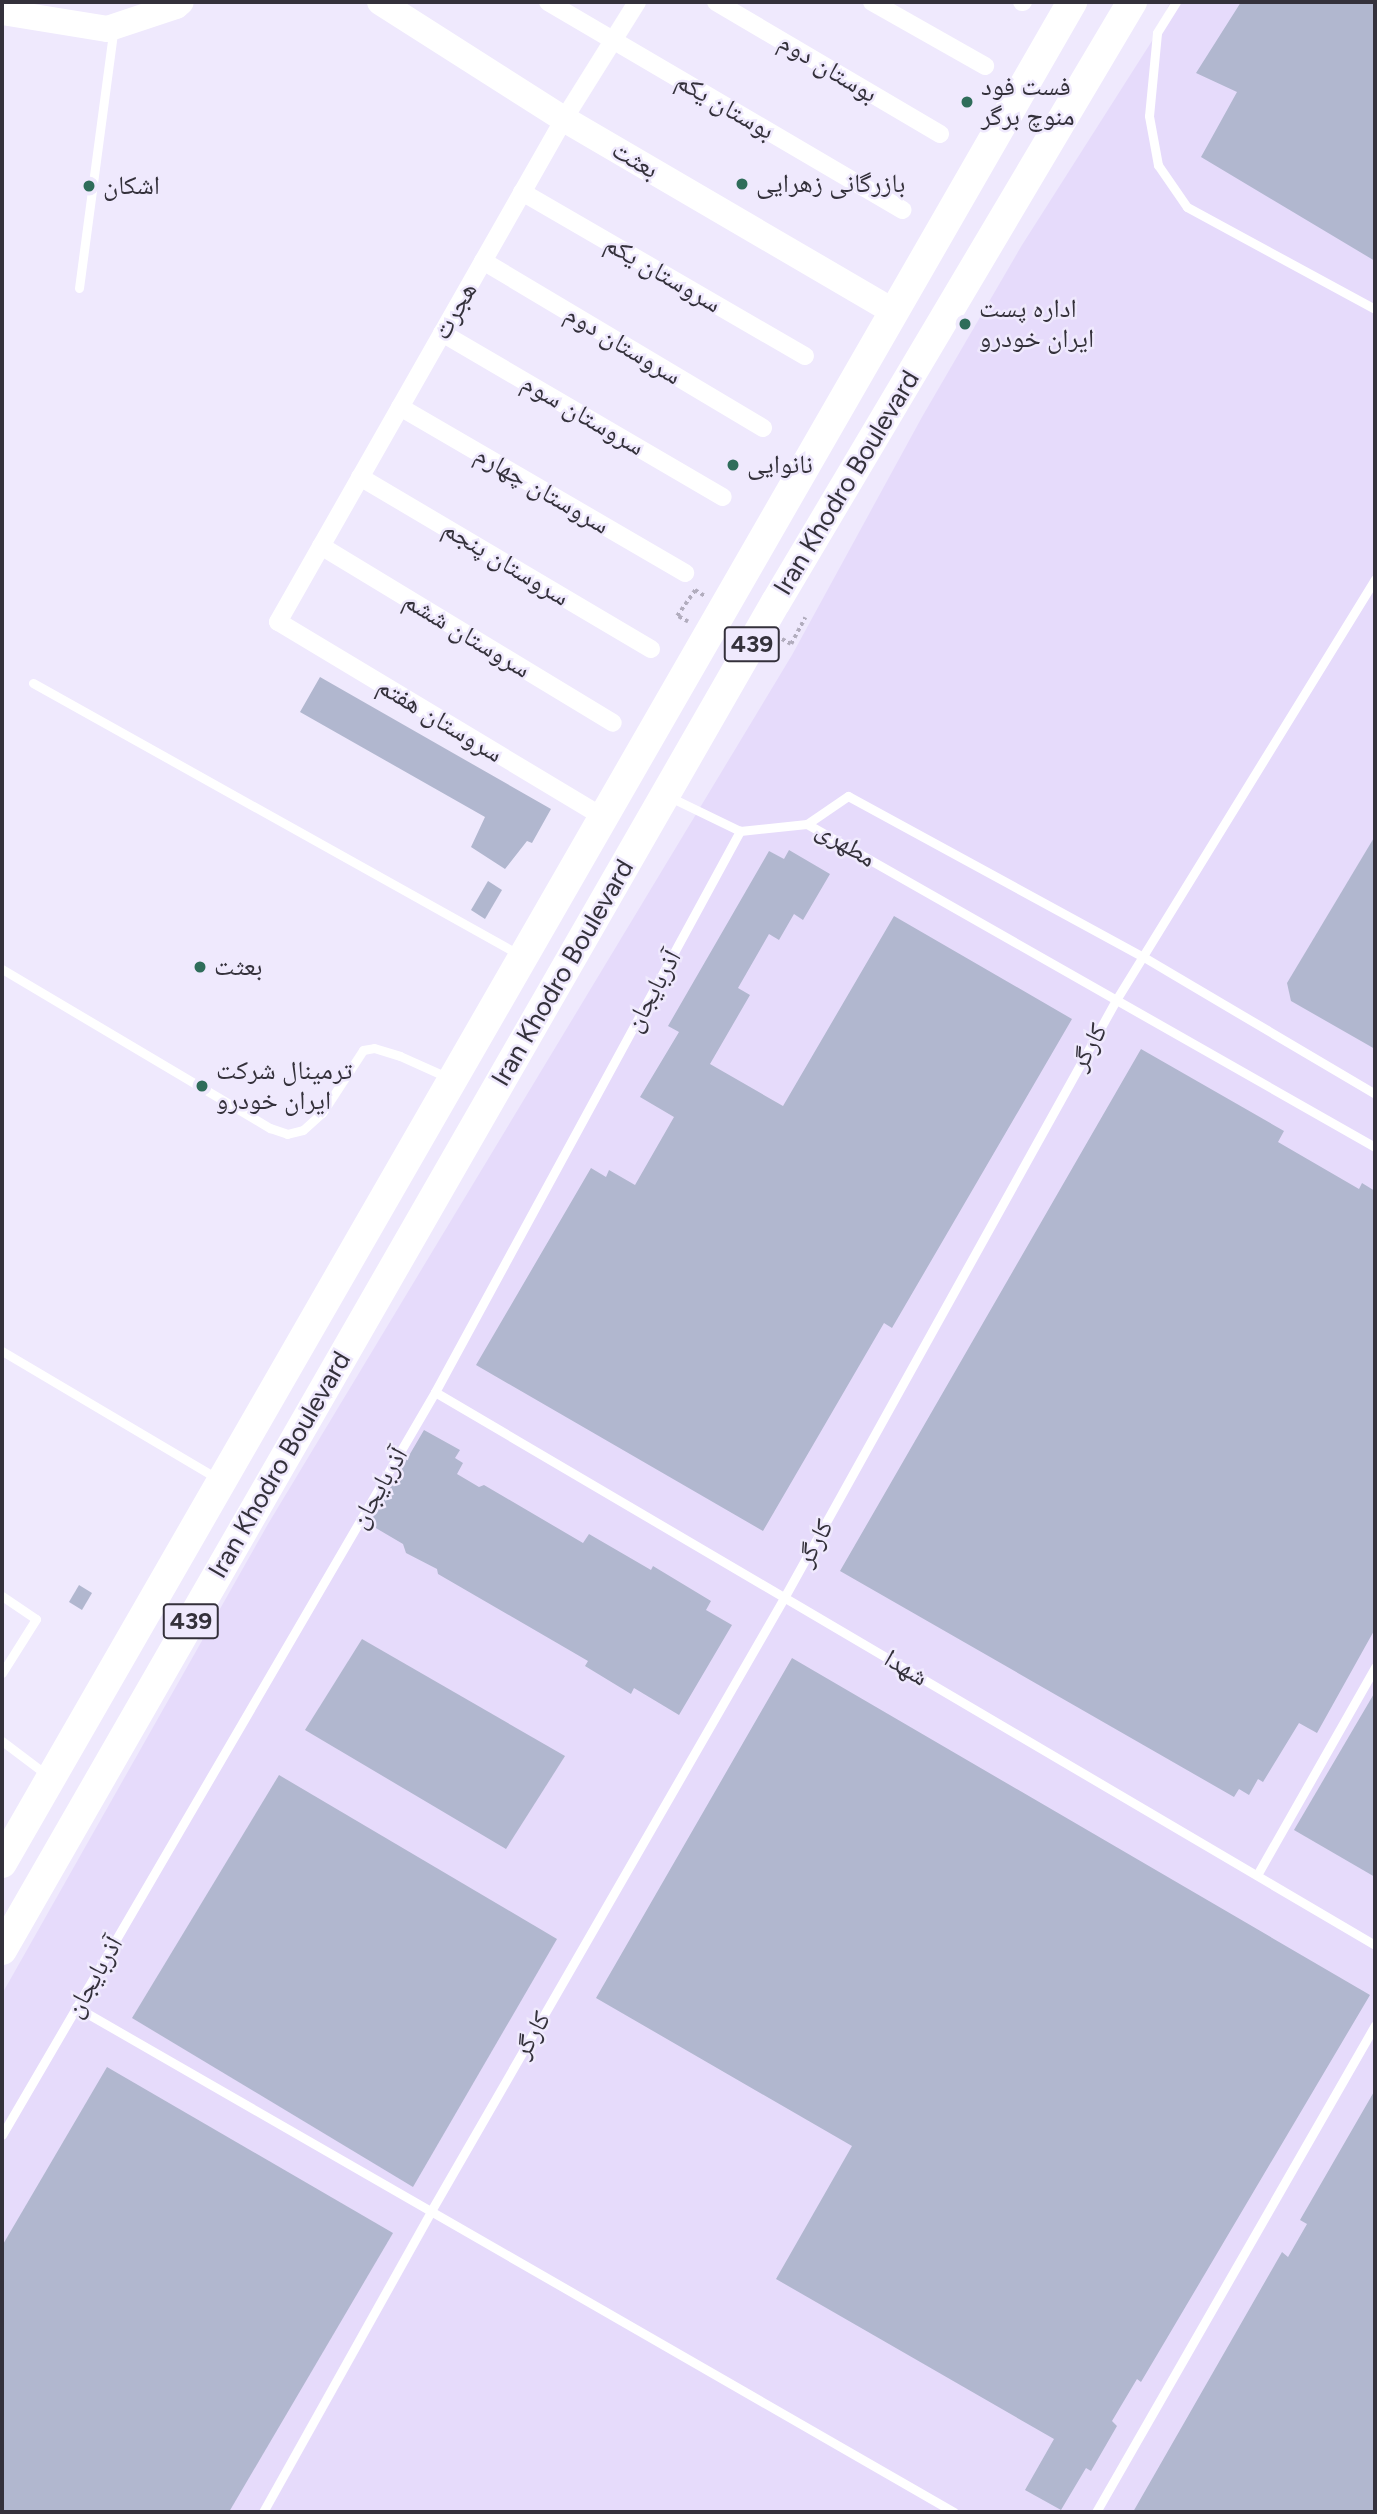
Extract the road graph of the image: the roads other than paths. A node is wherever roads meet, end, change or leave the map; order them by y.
1 (181, 2) edge
2 (380, 2) edge
3 (548, 2) edge
4 (637, 2) edge
5 (716, 2) edge
6 (872, 2) edge
7 (1072, 2) edge
8 (1132, 2) edge
9 (1176, 2) edge
10 (2, 12) edge
11 (114, 27) junction
12 (612, 41) junction
13 (985, 66) dead end
14 (564, 119) junction
15 (940, 134) dead end
16 (522, 192) junction
17 (903, 210) dead end
18 (483, 261) junction
19 (79, 288) dead end
20 (1375, 309) edge
21 (894, 312) junction
22 (442, 334) junction
23 (804, 356) dead end
24 (400, 407) junction
25 (763, 428) dead end
26 (360, 477) junction
27 (723, 497) dead end
28 (321, 546) junction
29 (685, 573) dead end
30 (1375, 579) edge
31 (278, 622) joint
32 (651, 649) dead end
33 (33, 683) dead end
34 (612, 723) dead end
35 (665, 795) junction
36 (603, 817) junction
37 (807, 824) junction
38 (740, 831) junction
39 (523, 956) junction
40 (1142, 956) junction
41 (2, 969) edge
42 (1116, 1000) junction
43 (452, 1079) junction
44 (1375, 1094) edge
45 (1375, 1147) edge
46 (343, 1269) junction
47 (380, 1292) junction
48 (313, 1321) junction
49 (350, 1344) junction
50 (2, 1351) edge
51 (435, 1392) junction
52 (222, 1481) junction
53 (2, 1596) edge
54 (785, 1597) junction
55 (1375, 1667) edge
56 (2, 1673) edge
57 (2, 1741) edge
58 (51, 1778) junction
59 (2, 1863) edge
60 (1257, 1875) junction
61 (1375, 1945) edge
62 (2, 1950) edge
63 (76, 2007) junction
64 (1375, 2025) edge
65 (2, 2135) edge
66 (430, 2211) junction
67 (263, 2512) edge
68 (954, 2512) edge
69 (1096, 2512) edge

1 - 11 street
2 - 14 street, بعثت
3 - 12 street, بوستان یکم
4 - 12 street, هجرت
5 - 15 street, بوستان دوم
6 - 13 street
7 - 21 main road, Iran Khodro Boulevard / 439
8 - 35 main road, Iran Khodro Boulevard / 439
9 - 20 lane
10 - 11 street
11 - 19 lane
12 - 14 street, هجرت
12 - 17 street, بوستان یکم
14 - 16 street, هجرت
14 - 21 street, بعثت
16 - 18 street, هجرت
16 - 23 street, سروستان یکم
18 - 22 street, هجرت
18 - 25 street, سروستان دوم
21 - 36 main road, Iran Khodro Boulevard / 439
22 - 24 street, هجرت
22 - 27 street, سروستان سوم
24 - 26 street, هجرت
24 - 29 street, سروستان چهارم
26 - 28 street, هجرت
26 - 32 street, سروستان پنجم
28 - 31 street, هجرت
28 - 34 street, سروستان ششم
30 - 40 lane, کارگر
31 - 36 street, سروستان هفتم
33 - 39 lane
35 - 38 lane
35 - 47 main road, Iran Khodro Boulevard / 439
36 - 39 main road, Iran Khodro Boulevard / 439
37 - 38 lane
37 - 40 lane, مطهری
37 - 42 lane, مطهری
38 - 51 lane, آذربایجان
39 - 43 main road, Iran Khodro Boulevard / 439
40 - 42 lane, کارگر
40 - 44 lane, مطهری
41 - 43 lane
42 - 45 lane, مطهری
42 - 54 lane, کارگر
43 - 46 main road, Iran Khodro Boulevard / 439
46 - 47 main road
46 - 48 main road, Iran Khodro Boulevard / 439
47 - 49 main road, Iran Khodro Boulevard / 439
48 - 49 main road
48 - 52 main road, Iran Khodro Boulevard / 439
49 - 62 main road, Iran Khodro Boulevard / 439
50 - 52 lane
51 - 54 lane, شهدا
51 - 63 lane, آذربایجان
52 - 58 main road, Iran Khodro Boulevard / 439
53 - 56 lane
54 - 60 lane, شهدا
54 - 66 lane, کارگر
55 - 60 lane
57 - 58 lane
58 - 59 main road, Iran Khodro Boulevard / 439
60 - 61 lane, شهدا
63 - 65 lane, آذربایجان
63 - 66 lane
64 - 69 lane
66 - 67 lane, کارگر
66 - 68 lane

